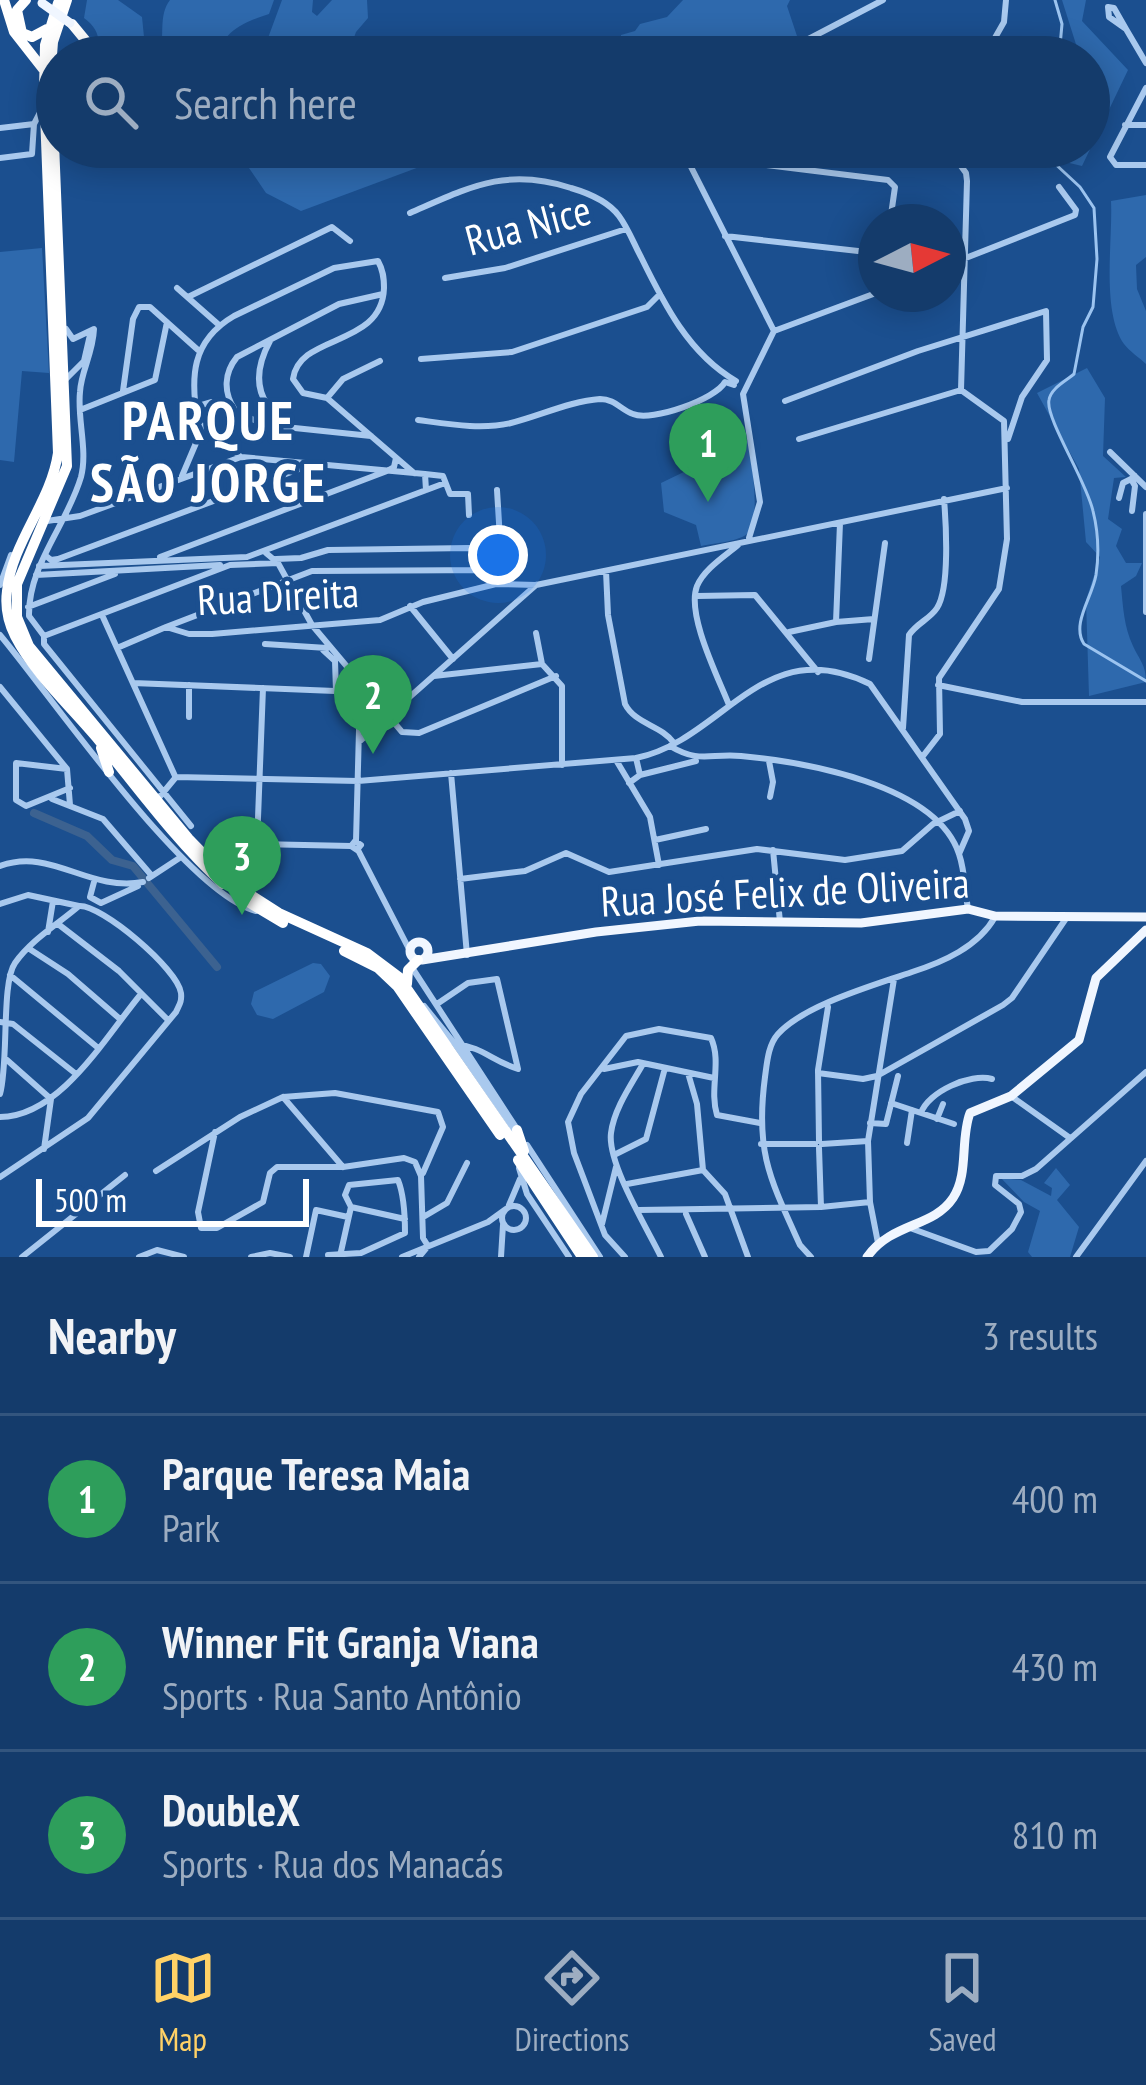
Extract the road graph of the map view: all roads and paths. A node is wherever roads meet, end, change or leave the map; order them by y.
1 (4, 0) edge
2 (63, 0) edge
3 (883, 0) edge
4 (1006, 0) edge
5 (36, 1) edge
6 (62, 25) junction
7 (1126, 29) dead end
8 (38, 36) edge
9 (58, 36) edge
10 (59, 36) edge
11 (60, 36) edge
12 (80, 36) edge
13 (814, 36) edge
14 (996, 36) edge
15 (36, 37) edge
16 (36, 59) edge
17 (1146, 63) edge
18 (1146, 88) edge
19 (36, 120) edge
20 (34, 124) junction
21 (1125, 125) junction
22 (1146, 125) edge
23 (0, 128) edge
24 (0, 158) edge
25 (1146, 165) edge
26 (48, 168) edge
27 (56, 168) edge
28 (59, 168) edge
29 (691, 168) edge
30 (790, 168) edge
31 (962, 168) edge
32 (1059, 187) dead end
33 (57, 201) junction
34 (893, 204) edge
35 (966, 204) edge
36 (410, 214) dead end
37 (626, 229) junction
38 (723, 236) junction
39 (350, 241) dead end
40 (858, 251) edge
41 (966, 258) edge
42 (445, 278) dead end
43 (178, 288) dead end
44 (384, 293) junction
45 (660, 294) junction
46 (188, 297) junction
47 (858, 300) edge
48 (61, 302) junction
49 (647, 307) junction
50 (964, 312) edge
51 (670, 316) junction
52 (167, 322) junction
53 (219, 325) junction
54 (774, 331) junction
55 (272, 338) junction
56 (963, 339) junction
57 (198, 350) junction
58 (421, 359) dead end
59 (88, 361) junction
60 (380, 362) dead end
61 (64, 382) junction
62 (226, 385) junction
63 (739, 387) junction
64 (962, 390) junction
65 (123, 392) junction
66 (327, 398) junction
67 (212, 401) junction
68 (785, 401) dead end
69 (195, 407) junction
70 (80, 410) junction
71 (235, 410) junction
72 (418, 420) dead end
73 (198, 422) junction
74 (294, 428) junction
75 (371, 436) junction
76 (799, 440) dead end
77 (1006, 445) junction
78 (1110, 452) dead end
79 (241, 457) junction
80 (396, 458) junction
81 (292, 461) junction
82 (313, 464) junction
83 (361, 468) junction
84 (293, 471) junction
85 (387, 472) junction
86 (414, 472) junction
87 (424, 474) junction
88 (1133, 477) junction
89 (181, 478) junction
90 (365, 480) junction
91 (50, 483) junction
92 (445, 483) junction
93 (1146, 487) edge
94 (1007, 488) junction
95 (426, 490) junction
96 (497, 490) dead end
97 (57, 498) junction
98 (1119, 498) dead end
99 (944, 500) junction
100 (1132, 511) dead end
101 (469, 514) dead end
102 (1146, 514) edge
103 (68, 517) junction
104 (47, 521) junction
105 (839, 523) junction
106 (744, 542) junction
107 (886, 543) dead end
108 (184, 548) junction
109 (275, 548) junction
110 (88, 549) junction
111 (370, 549) junction
112 (265, 553) junction
113 (498, 553) junction
114 (45, 555) junction
115 (156, 559) junction
116 (187, 560) junction
117 (278, 560) junction
118 (90, 562) junction
119 (38, 570) junction
120 (202, 570) junction
121 (492, 570) junction
122 (370, 571) junction
123 (606, 571) junction
124 (96, 577) junction
125 (286, 581) junction
126 (496, 584) junction
127 (0, 585) edge
128 (536, 585) junction
129 (695, 596) junction
130 (410, 606) junction
131 (28, 607) junction
132 (1146, 613) edge
133 (102, 615) junction
134 (0, 617) edge
135 (874, 619) junction
136 (836, 622) junction
137 (312, 625) junction
138 (166, 628) junction
139 (789, 632) junction
140 (536, 633) dead end
141 (0, 635) edge
142 (44, 636) junction
143 (16, 637) junction
144 (265, 644) dead end
145 (320, 647) junction
146 (116, 648) junction
147 (331, 648) junction
148 (453, 659) junction
149 (869, 659) dead end
150 (542, 664) junction
151 (818, 672) junction
152 (432, 676) junction
153 (556, 676) junction
154 (133, 683) junction
155 (189, 684) junction
156 (938, 685) junction
157 (0, 687) edge
158 (263, 688) junction
159 (336, 691) junction
160 (362, 691) junction
161 (1146, 702) edge
162 (729, 705) junction
163 (387, 716) junction
164 (188, 717) dead end
165 (903, 730) junction
166 (98, 739) junction
167 (360, 740) junction
168 (672, 745) junction
169 (923, 756) junction
170 (636, 758) junction
171 (616, 760) junction
172 (700, 760) junction
173 (772, 764) junction
174 (562, 765) junction
175 (67, 770) junction
176 (109, 772) junction
177 (451, 773) junction
178 (640, 776) junction
179 (176, 777) junction
180 (260, 778) junction
181 (358, 781) junction
182 (629, 783) junction
183 (70, 788) junction
184 (159, 796) junction
185 (770, 797) dead end
186 (48, 798) junction
187 (70, 805) junction
188 (960, 811) junction
189 (937, 823) junction
190 (190, 826) dead end
191 (706, 829) dead end
192 (655, 840) junction
193 (257, 844) junction
194 (355, 846) junction
195 (773, 850) junction
196 (959, 854) junction
197 (181, 857) junction
198 (659, 865) junction
199 (0, 866) edge
200 (232, 868) dead end
201 (460, 879) junction
202 (147, 880) junction
203 (95, 881) junction
204 (117, 886) junction
205 (118, 898) junction
206 (53, 901) junction
207 (88, 903) junction
208 (0, 904) edge
209 (968, 909) junction
210 (262, 912) junction
211 (1146, 915) edge
212 (995, 916) junction
213 (1067, 917) junction
214 (780, 922) junction
215 (58, 924) junction
216 (1146, 930) edge
217 (48, 932) junction
218 (28, 948) junction
219 (342, 951) junction
220 (417, 955) junction
221 (467, 956) junction
222 (387, 965) junction
223 (0, 967) edge
224 (10, 972) junction
225 (894, 979) junction
226 (408, 987) junction
227 (141, 994) junction
228 (437, 1004) junction
229 (417, 1005) junction
230 (828, 1005) junction
231 (119, 1019) junction
232 (169, 1021) junction
233 (4, 1022) edge
234 (455, 1044) junction
235 (466, 1046) junction
236 (97, 1047) junction
237 (7, 1060) junction
238 (643, 1064) junction
239 (665, 1068) junction
240 (601, 1070) junction
241 (1146, 1072) edge
242 (688, 1073) junction
243 (818, 1073) junction
244 (76, 1074) junction
245 (877, 1076) junction
246 (898, 1076) dead end
247 (715, 1078) junction
248 (992, 1079) dead end
249 (0, 1093) edge
250 (1011, 1096) junction
251 (283, 1097) junction
252 (51, 1100) junction
253 (891, 1102) junction
254 (943, 1104) dead end
255 (916, 1111) junction
256 (0, 1117) edge
257 (937, 1118) junction
258 (760, 1123) junction
259 (870, 1123) junction
260 (953, 1124) dead end
261 (215, 1132) junction
262 (517, 1132) junction
263 (1070, 1138) junction
264 (646, 1139) junction
265 (657, 1140) dead end
266 (868, 1142) junction
267 (908, 1143) dead end
268 (761, 1144) junction
269 (819, 1144) junction
270 (44, 1149) junction
271 (517, 1159) junction
272 (615, 1160) junction
273 (1146, 1161) edge
274 (467, 1163) dead end
275 (530, 1166) junction
276 (343, 1167) junction
277 (703, 1170) junction
278 (156, 1171) dead end
279 (125, 1175) dead end
280 (520, 1175) junction
281 (421, 1176) junction
282 (0, 1177) edge
283 (627, 1184) junction
284 (870, 1202) junction
285 (349, 1205) junction
286 (783, 1207) junction
287 (821, 1207) junction
288 (507, 1208) junction
289 (732, 1209) junction
290 (639, 1210) junction
291 (337, 1212) junction
292 (686, 1214) dead end
293 (424, 1216) junction
294 (541, 1216) junction
295 (348, 1217) junction
296 (526, 1218) junction
297 (405, 1219) junction
298 (488, 1222) junction
299 (602, 1224) junction
300 (505, 1226) junction
301 (906, 1226) junction
302 (878, 1243) junction
303 (428, 1246) junction
304 (27, 1255) edge
305 (328, 1255) edge
306 (622, 1255) edge
307 (340, 1256) edge
308 (139, 1257) edge
309 (184, 1257) edge
310 (251, 1257) edge
311 (290, 1257) edge
312 (306, 1257) edge
313 (403, 1257) edge
314 (419, 1257) edge
315 (501, 1257) edge
316 (569, 1257) edge
317 (582, 1257) edge
318 (597, 1257) edge
319 (661, 1257) edge
320 (705, 1257) edge
321 (748, 1257) edge
322 (811, 1257) edge
323 (867, 1257) edge
324 (1076, 1257) edge

1 - 16 highway
2 - 6 highway
3 - 13 street
4 - 14 street
5 - 6 main road, bridge
5 - 15 highway
6 - 8 highway
6 - 9 highway
6 - 10 highway
6 - 11 highway
6 - 12 highway
7 - 17 street
18 - 21 street
19 - 20 street
20 - 23 street
20 - 24 street
21 - 22 street
21 - 25 street
26 - 91 highway
27 - 33 highway
28 - 33 highway
29 - 38 street
30 - 34 street
31 - 35 street
32 - 41 street
33 - 48 highway
36 - 37 street
37 - 42 street, Rua Nice
37 - 45 street
38 - 40 street
38 - 54 street
39 - 46 street
43 - 46 street
44 - 53 street
44 - 55 street
44 - 66 street
45 - 49 street
45 - 51 street
46 - 53 street
47 - 54 street
48 - 59 street
48 - 61 highway
49 - 51 street
49 - 58 street
50 - 56 street
51 - 63 street
52 - 57 street
52 - 65 street
52 - 65 street
53 - 57 street
54 - 63 street
55 - 62 street
55 - 74 street
56 - 64 street
56 - 68 street
56 - 77 street
57 - 69 street
59 - 61 street
59 - 70 street
60 - 66 street
61 - 97 highway
62 - 67 street
62 - 71 street
63 - 72 street
63 - 106 street
64 - 76 street
64 - 77 street
65 - 70 street
66 - 75 street
67 - 69 street
67 - 71 street
69 - 73 street
70 - 103 street
71 - 74 street
73 - 79 street
73 - 89 street
74 - 75 street
75 - 80 street
77 - 94 street
78 - 88 street
79 - 81 street
79 - 89 street
80 - 85 street
80 - 86 street
81 - 82 street
81 - 84 street
82 - 83 street
82 - 84 street
83 - 85 street
83 - 90 street
84 - 110 street
85 - 86 street
85 - 90 street
86 - 87 street
87 - 92 street
87 - 95 street
88 - 93 street
88 - 98 street
88 - 100 street
89 - 103 street
90 - 108 street
91 - 127 street
91 - 143 highway
92 - 95 street
92 - 101 street
94 - 99 street, Rua Direita
94 - 156 street
95 - 109 street
96 - 113 street
97 - 103 street
97 - 104 highway
99 - 105 street, Rua Direita
99 - 165 street
102 - 132 street
103 - 104 street
103 - 114 street
104 - 184 highway
105 - 106 street, Rua Direita
105 - 136 street
106 - 123 street, Rua Direita
106 - 129 street
107 - 135 street
108 - 115 street
108 - 116 street
109 - 112 street
109 - 117 street
110 - 114 street
110 - 118 street
111 - 113 street
111 - 117 street
111 - 122 street
112 - 116 street
112 - 117 street
113 - 121 street
114 - 119 street
115 - 116 street
115 - 118 street
117 - 120 street
117 - 125 street
118 - 119 street
119 - 124 street
119 - 131 street
120 - 124 street
120 - 133 street
121 - 122 street
121 - 126 street
122 - 125 street
123 - 128 street, Rua Direita
123 - 168 street
124 - 131 street
125 - 137 street
125 - 138 street
126 - 128 street, Rua Direita
126 - 130 street, Rua Direita
128 - 148 street
129 - 139 street
129 - 162 street
130 - 137 street, Rua Direita
130 - 148 street
131 - 142 street
133 - 142 street
133 - 146 street
134 - 143 street
135 - 136 street
135 - 149 street
136 - 139 street
137 - 138 street, Rua Direita
137 - 147 street
138 - 146 street, Rua Direita
139 - 151 street
140 - 150 street
141 - 176 street
142 - 184 street
143 - 166 highway
144 - 145 street
145 - 147 street
145 - 159 street
146 - 154 street
147 - 160 street
148 - 152 street
150 - 152 street
150 - 153 street
151 - 162 street
151 - 165 street
152 - 163 street
153 - 163 street
153 - 174 street
154 - 155 street
154 - 179 street
155 - 158 street
155 - 164 street
156 - 161 street
156 - 169 street
157 - 175 street
158 - 159 street
158 - 180 street
159 - 160 street
160 - 163 street
160 - 167 street
162 - 168 street
163 - 167 street
165 - 169 street
166 - 176 highway
166 - 210 highway
167 - 181 street
168 - 170 street
168 - 172 street
169 - 188 street
170 - 171 street
170 - 178 street
171 - 174 street
171 - 182 street
172 - 173 street
172 - 178 street
173 - 185 street
173 - 189 street
174 - 177 street
175 - 183 street
175 - 186 street
176 - 197 street
177 - 181 street
177 - 201 street
178 - 182 street
179 - 180 street
179 - 184 street
180 - 181 street
180 - 193 street
181 - 194 street
182 - 192 street
183 - 186 street
183 - 187 street
184 - 190 street
184 - 222 highway
186 - 187 street
187 - 202 street
188 - 189 street
188 - 196 street
189 - 195 street
189 - 196 street
191 - 192 street
192 - 198 street
193 - 194 street
193 - 200 street
194 - 220 street
195 - 198 street
195 - 214 street
196 - 209 street
197 - 202 street
197 - 210 street
198 - 201 street
199 - 203 street
201 - 221 street
202 - 204 street
202 - 205 street
203 - 204 street
203 - 207 street
204 - 205 street
205 - 207 street
206 - 207 street
206 - 208 street
206 - 217 street
207 - 215 street
207 - 232 street
209 - 212 main road, Rua José Felix de Oliveira
209 - 214 main road, Rua José Felix de Oliveira
210 - 219 highway
211 - 213 main road, Rua José Felix de Oliveira
212 - 213 main road, Rua José Felix de Oliveira
212 - 225 street
213 - 245 street
214 - 221 main road, Rua José Felix de Oliveira
215 - 217 street
215 - 227 street
216 - 250 main road
217 - 218 street
218 - 224 street
218 - 231 street
219 - 229 highway
219 - 229 highway
220 - 221 main road, Rua José Felix de Oliveira
220 - 222 highway
220 - 226 highway
220 - 228 street
222 - 226 highway
223 - 224 street
224 - 233 street
224 - 236 street
225 - 230 street
225 - 245 street
226 - 229 highway
227 - 231 street
227 - 232 street
228 - 235 street
228 - 235 street
229 - 234 street
229 - 271 highway
229 - 275 highway
230 - 243 street
230 - 258 street
231 - 236 street
232 - 270 street
233 - 237 street
233 - 244 street
234 - 235 street
234 - 262 street
235 - 262 street
236 - 244 street
237 - 249 street
237 - 252 street
238 - 239 street
238 - 240 street
238 - 272 street
239 - 242 street
239 - 264 street
240 - 247 street
240 - 299 street
241 - 263 street
242 - 247 street
242 - 277 street
243 - 245 street
243 - 269 street
244 - 252 street
245 - 259 street
246 - 253 street
247 - 258 street
248 - 255 street
250 - 263 street
250 - 301 main road
251 - 261 street
251 - 276 street
251 - 281 street
252 - 256 street
252 - 270 street
253 - 255 street
253 - 259 street
254 - 257 street
255 - 257 street
255 - 267 street
257 - 260 street
258 - 268 street
259 - 266 street
261 - 276 street
261 - 278 street
262 - 275 highway
262 - 318 street
263 - 301 street
264 - 265 street
264 - 272 street
266 - 269 street
266 - 284 street
268 - 269 street
268 - 286 street
269 - 287 street
270 - 282 street
271 - 280 street
271 - 317 highway
272 - 283 street
272 - 299 street
273 - 324 street
274 - 293 street
275 - 318 highway
276 - 281 street
277 - 283 street
277 - 289 street
279 - 304 street
280 - 288 street
280 - 294 street
281 - 293 street
283 - 290 street
284 - 287 street
284 - 302 street
285 - 291 street
285 - 295 street
285 - 297 street
285 - 297 street
286 - 287 street
286 - 289 street
286 - 322 street
288 - 296 street
288 - 298 street
288 - 300 street
289 - 290 street
289 - 321 street
290 - 319 street
291 - 295 street
291 - 312 street
292 - 320 street
293 - 303 street
294 - 296 street
294 - 316 street
295 - 307 street
296 - 300 street
297 - 307 street
298 - 300 street
298 - 303 street
299 - 306 street
300 - 315 street
301 - 302 main road
302 - 323 main road
303 - 313 street
303 - 314 street
305 - 307 street
308 - 309 street
310 - 311 street

